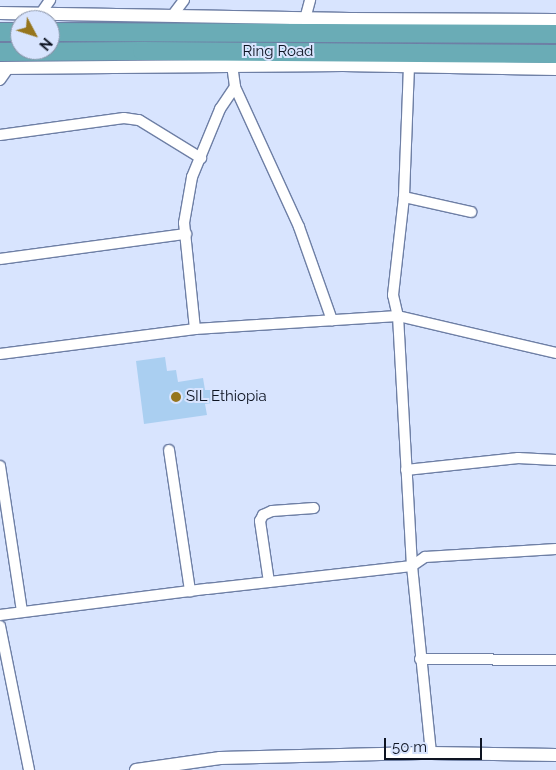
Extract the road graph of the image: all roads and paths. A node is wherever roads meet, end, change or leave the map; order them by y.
1 (184, 0) edge
2 (310, 0) edge
3 (60, 14) edge
4 (172, 16) junction
5 (305, 19) junction
6 (556, 20) edge
7 (60, 32) edge
8 (556, 34) edge
9 (556, 54) edge
10 (3, 62) edge
11 (232, 65) junction
12 (409, 66) junction
13 (556, 69) edge
14 (0, 80) edge
15 (235, 87) junction
16 (0, 134) edge
17 (201, 158) junction
18 (404, 197) junction
19 (471, 212) dead end
20 (186, 234) junction
21 (0, 259) edge
22 (398, 316) junction
23 (332, 320) junction
24 (195, 329) junction
25 (556, 353) edge
26 (0, 354) edge
27 (169, 450) dead end
28 (556, 460) edge
29 (0, 466) edge
30 (406, 470) junction
31 (314, 508) dead end
32 (556, 549) edge
33 (412, 566) junction
34 (269, 582) junction
35 (190, 591) junction
36 (22, 611) junction
37 (0, 615) edge
38 (0, 626) edge
39 (420, 659) junction
40 (556, 660) edge
41 (431, 753) junction
42 (556, 755) edge
43 (29, 770) edge
44 (136, 770) edge

1 - 4 street
2 - 5 street
3 - 4 street
4 - 5 street
5 - 6 street
7 - 8 highway, Ring Road
9 - 10 highway, Ring Road
10 - 11 street
10 - 14 street
11 - 12 street
11 - 15 street
12 - 13 street
12 - 18 street
15 - 17 street
15 - 23 street
16 - 17 street
17 - 20 street
18 - 19 street
18 - 22 street
20 - 21 street
20 - 24 street
22 - 23 street
22 - 25 street
22 - 30 street
23 - 24 street
24 - 26 street
27 - 35 street
28 - 30 street
29 - 36 street
30 - 33 street
31 - 34 street
32 - 33 street
33 - 34 street
33 - 39 street
34 - 35 street
35 - 36 street
36 - 37 street
38 - 43 street
39 - 40 street
39 - 41 street
41 - 42 street
41 - 44 street

